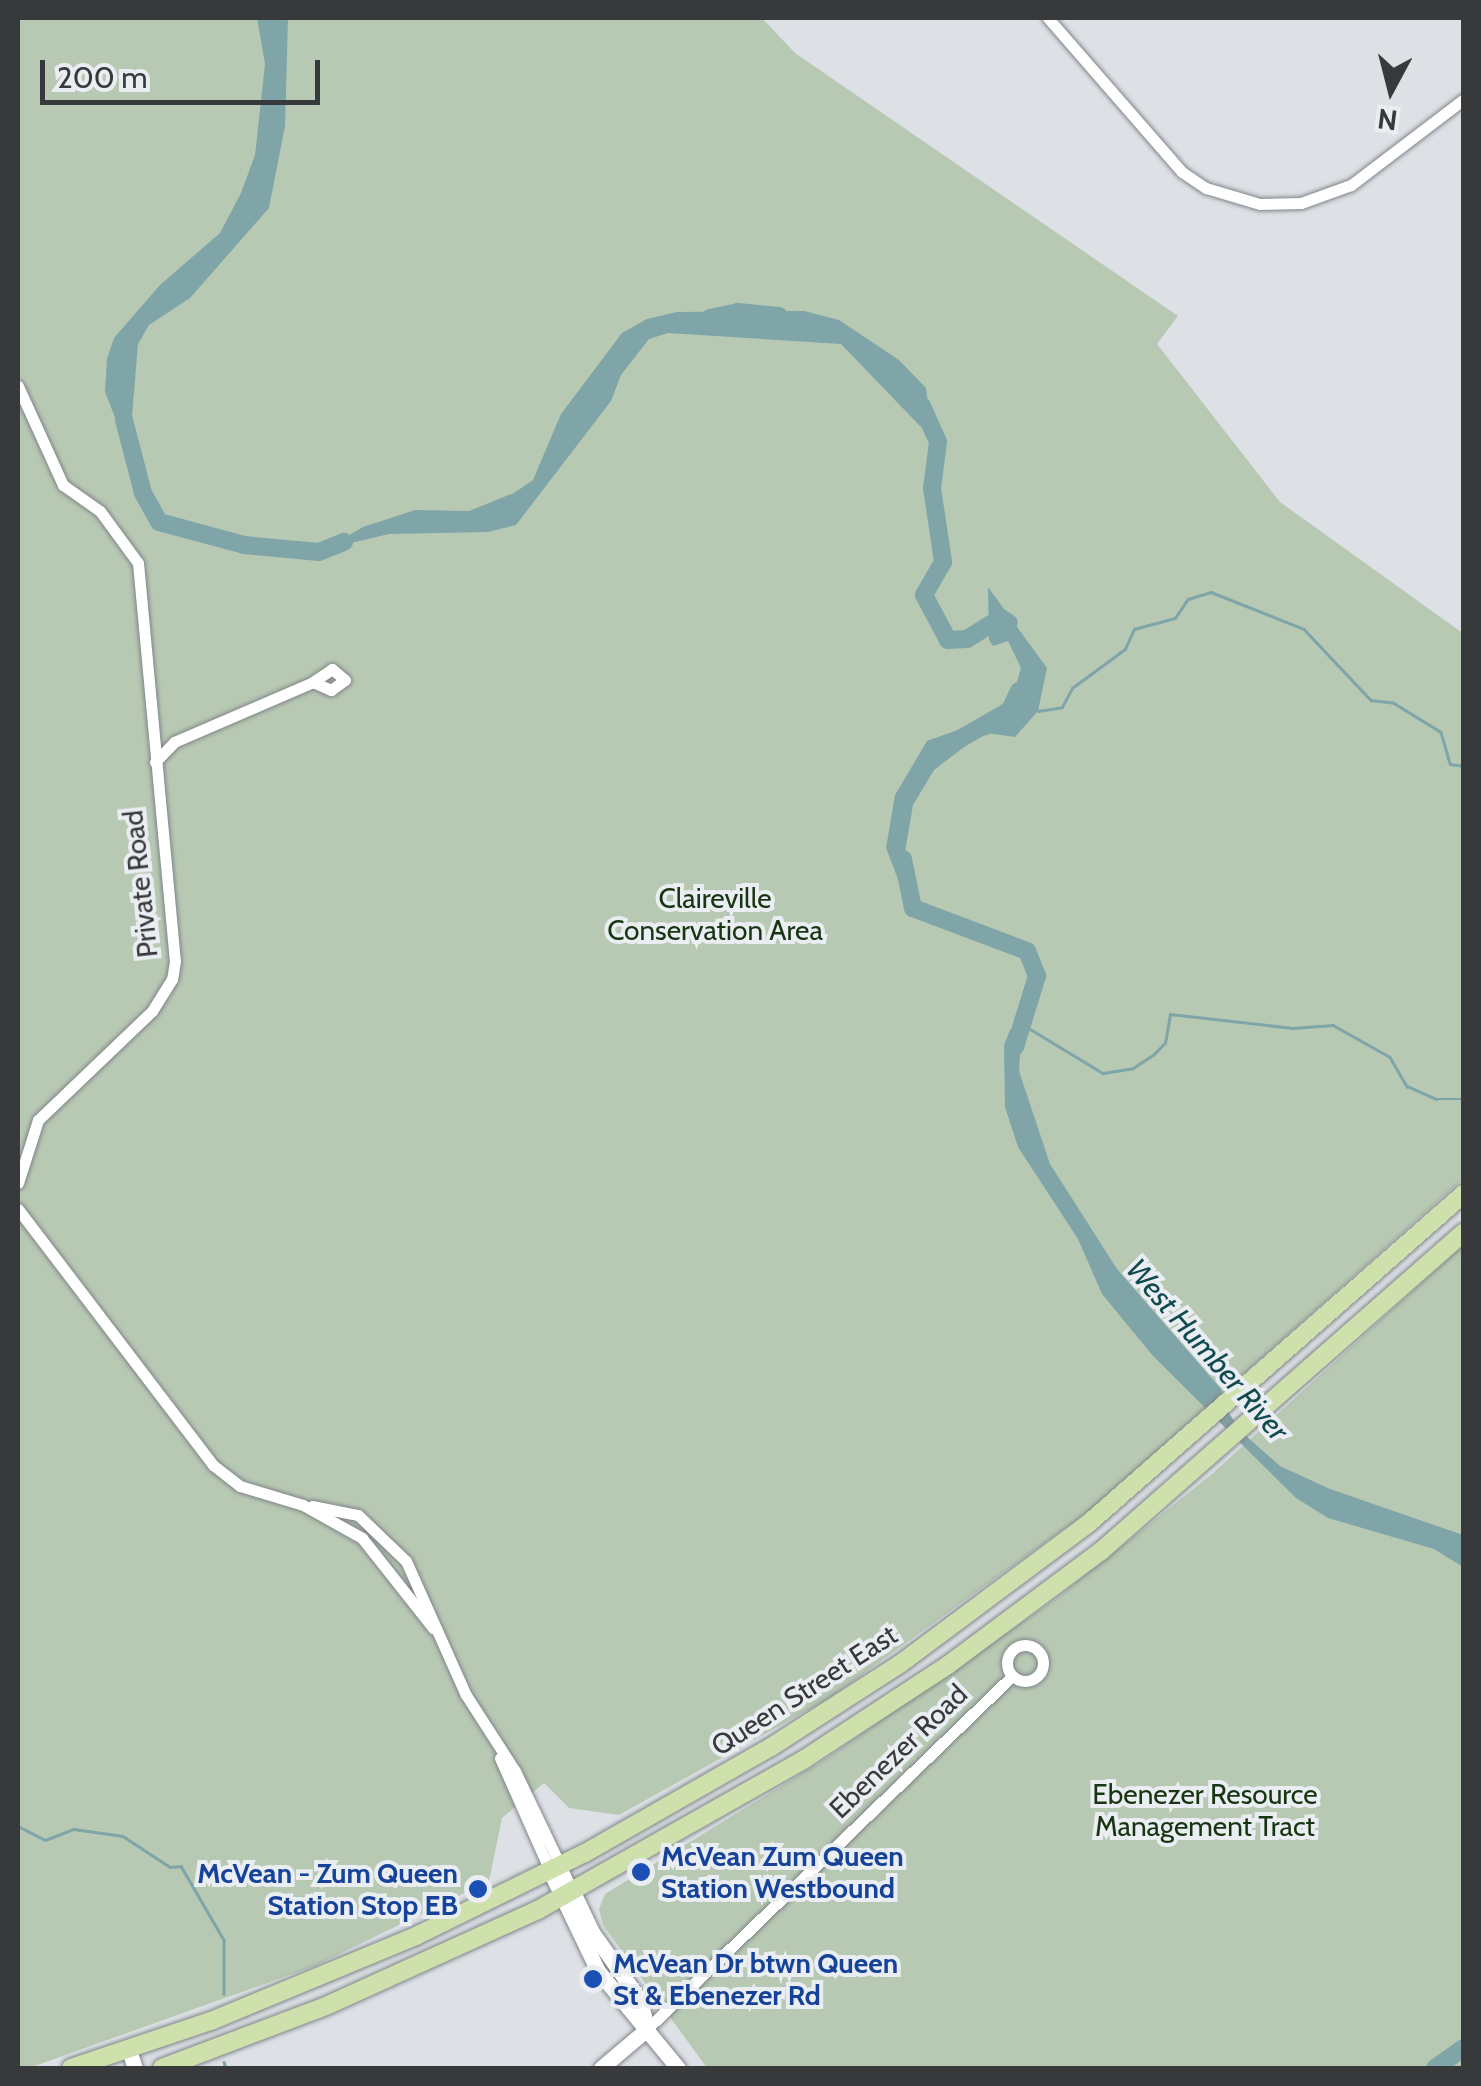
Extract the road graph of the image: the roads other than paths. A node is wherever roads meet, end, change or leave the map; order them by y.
1 (1048, 18) edge
2 (1464, 99) edge
3 (18, 386) edge
4 (313, 682) dead end
5 (154, 762) junction
6 (18, 1184) edge
7 (1464, 1193) edge
8 (18, 1208) edge
9 (1464, 1232) edge
10 (303, 1505) junction
11 (433, 1628) junction
12 (1012, 1676) dead end
13 (556, 1868) junction
14 (566, 1895) junction
15 (648, 2029) junction
16 (129, 2050) junction
17 (72, 2068) edge
18 (136, 2068) edge
19 (162, 2068) edge
20 (602, 2068) edge
21 (678, 2068) edge

1 - 2 street
3 - 5 street, Private Road
4 - 5 street
5 - 6 street, Private Road
7 - 13 main road, Queen Street East
8 - 10 street
9 - 14 main road, Queen Street East
10 - 11 street
10 - 11 street
11 - 13 street
12 - 15 street, Ebenezer Road
13 - 14 main road
13 - 16 main road, Queen Street East
14 - 15 main road
14 - 19 main road, Queen Street East
15 - 20 main road, Ebenezer Road
15 - 21 main road
16 - 17 main road, Queen Street East
16 - 18 main road

